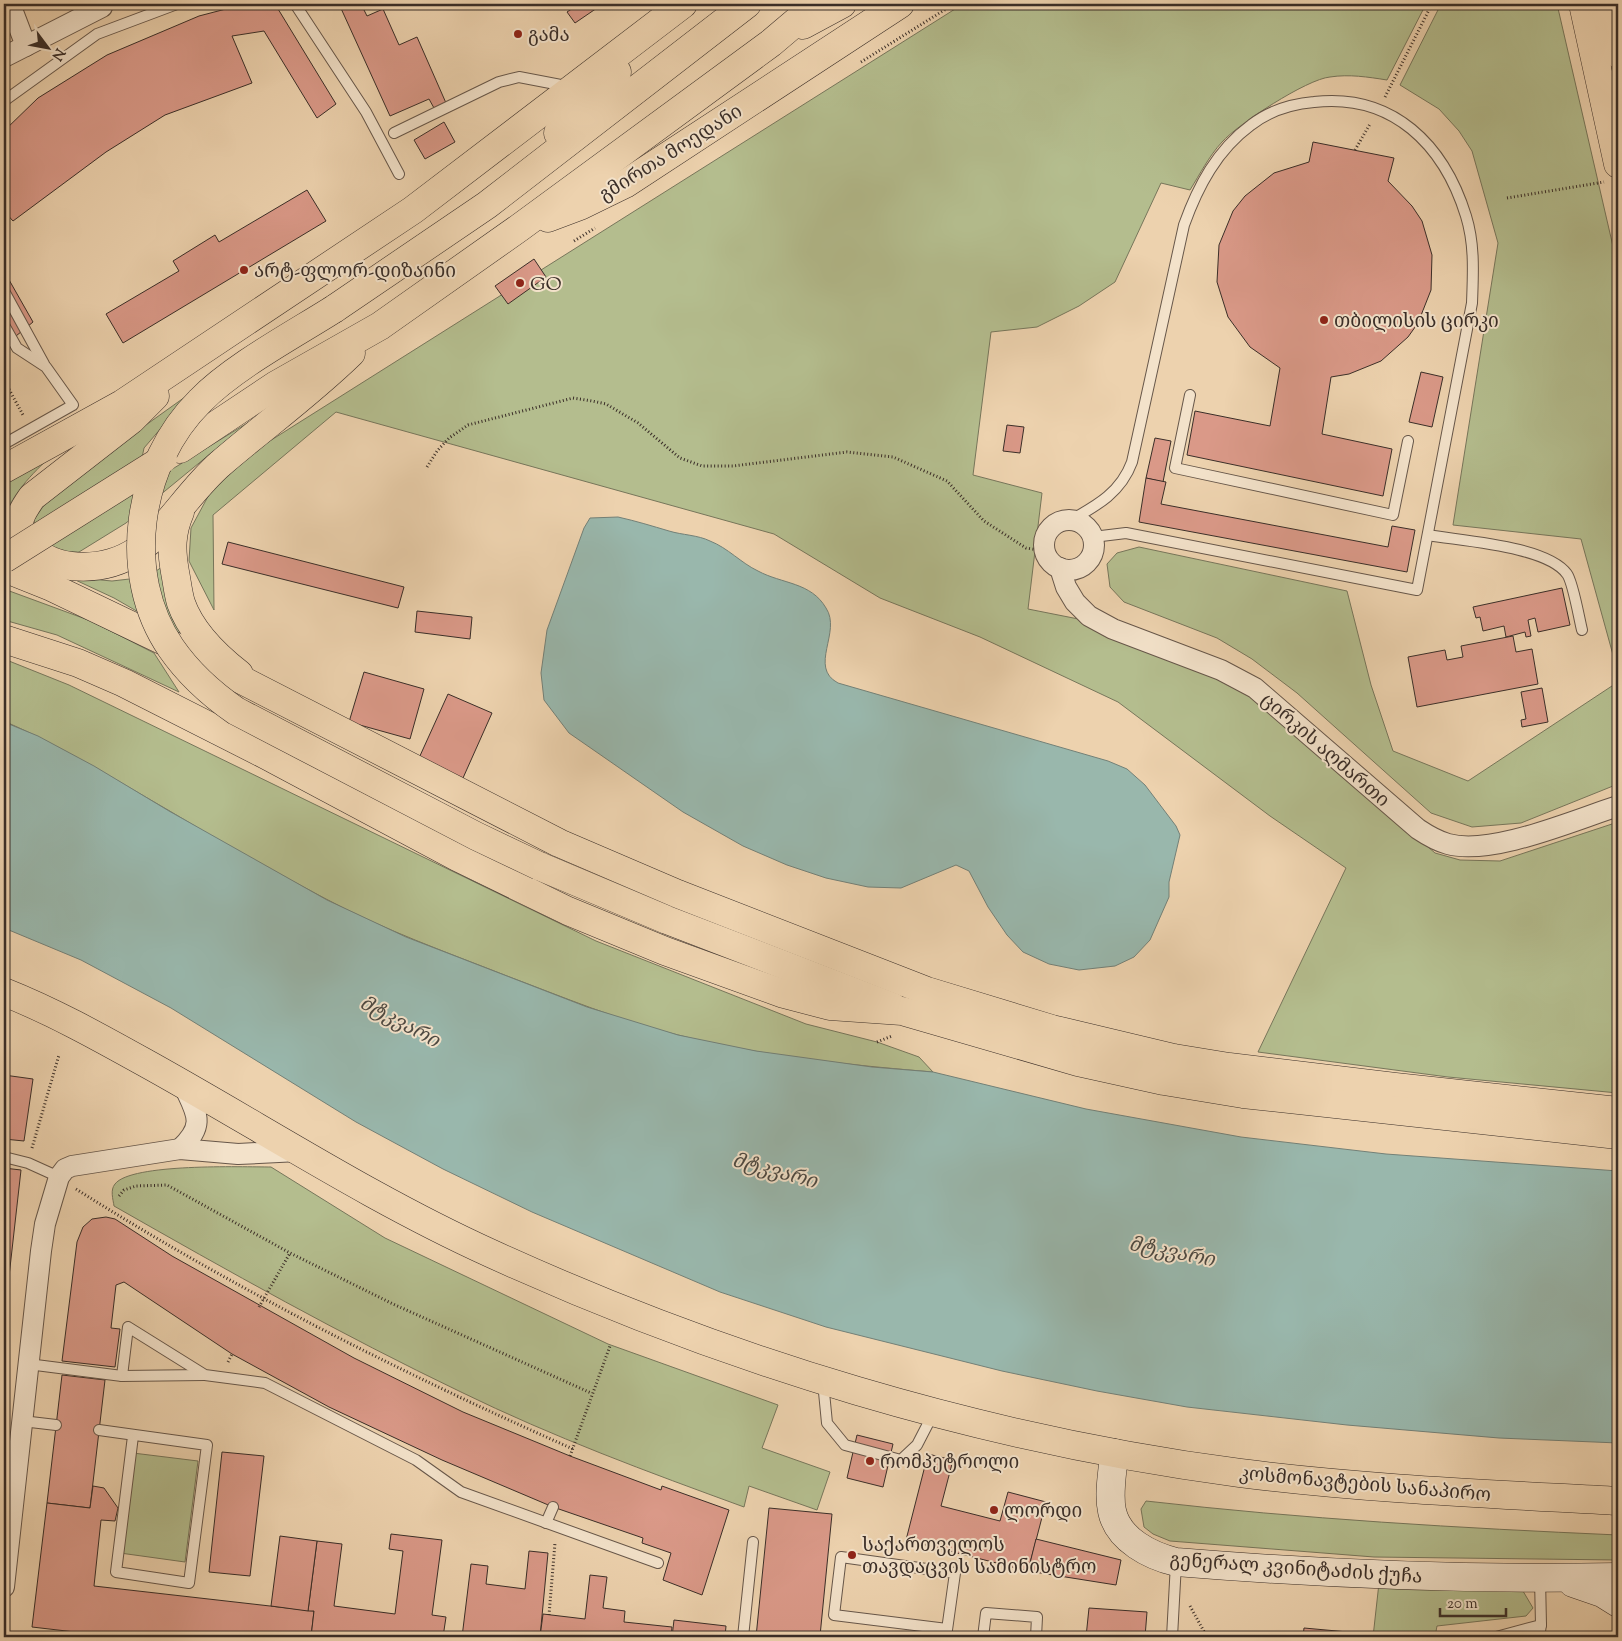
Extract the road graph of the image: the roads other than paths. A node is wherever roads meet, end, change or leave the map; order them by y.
1 (10, 4) edge
2 (177, 4) edge
3 (295, 4) edge
4 (684, 4) edge
5 (817, 4) edge
6 (842, 4) edge
7 (900, 4) edge
8 (1583, 4) edge
9 (1604, 4) edge
10 (106, 6) edge
11 (739, 10) edge
12 (771, 43) junction
13 (26, 46) junction
14 (1618, 54) edge
15 (4, 57) edge
16 (587, 90) junction
17 (4, 101) edge
18 (394, 132) dead end
19 (1615, 172) edge
20 (399, 174) dead end
21 (487, 205) junction
22 (519, 228) junction
23 (4, 290) edge
24 (4, 325) edge
25 (380, 326) junction
26 (191, 360) junction
27 (46, 367) junction
28 (1190, 395) dead end
29 (1408, 441) dead end
30 (4, 444) edge
31 (4, 469) edge
32 (186, 500) junction
33 (1071, 520) junction
34 (1428, 535) junction
35 (1092, 537) junction
36 (4, 559) edge
37 (4, 568) edge
38 (1060, 568) junction
39 (1582, 630) dead end
40 (4, 639) edge
41 (250, 683) junction
42 (1618, 806) edge
43 (4, 992) edge
44 (902, 1010) junction
45 (183, 1084) junction
46 (1618, 1111) edge
47 (1618, 1135) edge
48 (180, 1149) junction
49 (300, 1151) junction
50 (4, 1157) edge
51 (59, 1178) junction
52 (28, 1364) junction
53 (205, 1375) junction
54 (122, 1376) junction
55 (823, 1380) junction
56 (935, 1411) junction
57 (22, 1421) junction
58 (56, 1425) dead end
59 (99, 1430) dead end
60 (133, 1436) junction
61 (1114, 1453) junction
62 (1618, 1502) edge
63 (553, 1507) dead end
64 (551, 1525) junction
65 (754, 1542) dead end
66 (1176, 1562) junction
67 (658, 1563) dead end
68 (1618, 1577) edge
69 (1550, 1578) junction
70 (4, 1586) edge
71 (1618, 1603) edge
72 (1541, 1625) junction
73 (947, 1633) edge
74 (743, 1637) edge
75 (983, 1637) edge
76 (1036, 1637) edge
77 (1172, 1637) edge
78 (1496, 1637) edge
79 (1539, 1637) edge

1 - 13 street
2 - 17 lane
3 - 20 lane
4 - 16 main road
5 - 12 main road, გმირთა მოედანი
6 - 12 main road, გმირთა მოედანი
7 - 22 main road, გმირთა მოედანი
8 - 19 main road
9 - 14 main road
10 - 13 street
11 - 16 main road
11 - 21 main road
12 - 22 main road, გმირთა მოედანი
13 - 15 street
16 - 18 lane
16 - 21 main road
16 - 26 main road
21 - 44 main road, bridge
22 - 25 main road
23 - 27 lane
24 - 27 lane
25 - 32 main road
25 - 36 main road, bridge
26 - 31 main road
26 - 32 main road
27 - 30 lane
28 - 29 lane
32 - 41 main road
33 - 34 lane
33 - 35 street
33 - 38 street
34 - 35 lane
34 - 39 lane
35 - 38 street
37 - 41 main road
38 - 42 street, ცირკის აღმართი
40 - 44 main road
41 - 46 main road
43 - 45 main road, კოსმონავტების სანაპირო
44 - 47 main road
45 - 48 street
45 - 49 main road, კოსმონავტების სანაპირო
48 - 49 street
48 - 51 street
49 - 55 main road, კოსმონავტების სანაპირო
50 - 51 lane
51 - 52 street
52 - 54 lane
52 - 57 street
53 - 54 lane
53 - 54 lane
53 - 64 lane
55 - 56 main road, კოსმონავტების სანაპირო
55 - 56 lane
56 - 61 main road, კოსმონავტების სანაპირო
57 - 58 lane
57 - 70 street
59 - 60 lane
60 - 60 lane
61 - 62 main road, კოსმონავტების სანაპირო
61 - 66 main road, გენერალ კვინიტაძის ქუჩა
63 - 64 lane
64 - 67 lane
65 - 74 lane
66 - 69 main road, გენერალ კვინიტაძის ქუჩა
66 - 77 lane
68 - 69 main road, გენერალ კვინიტაძის ქუჩა
69 - 71 main road, გენერალ კვინიტაძის ქუჩა
69 - 72 lane
72 - 78 lane
72 - 79 lane
73 - 73 lane
75 - 76 lane

